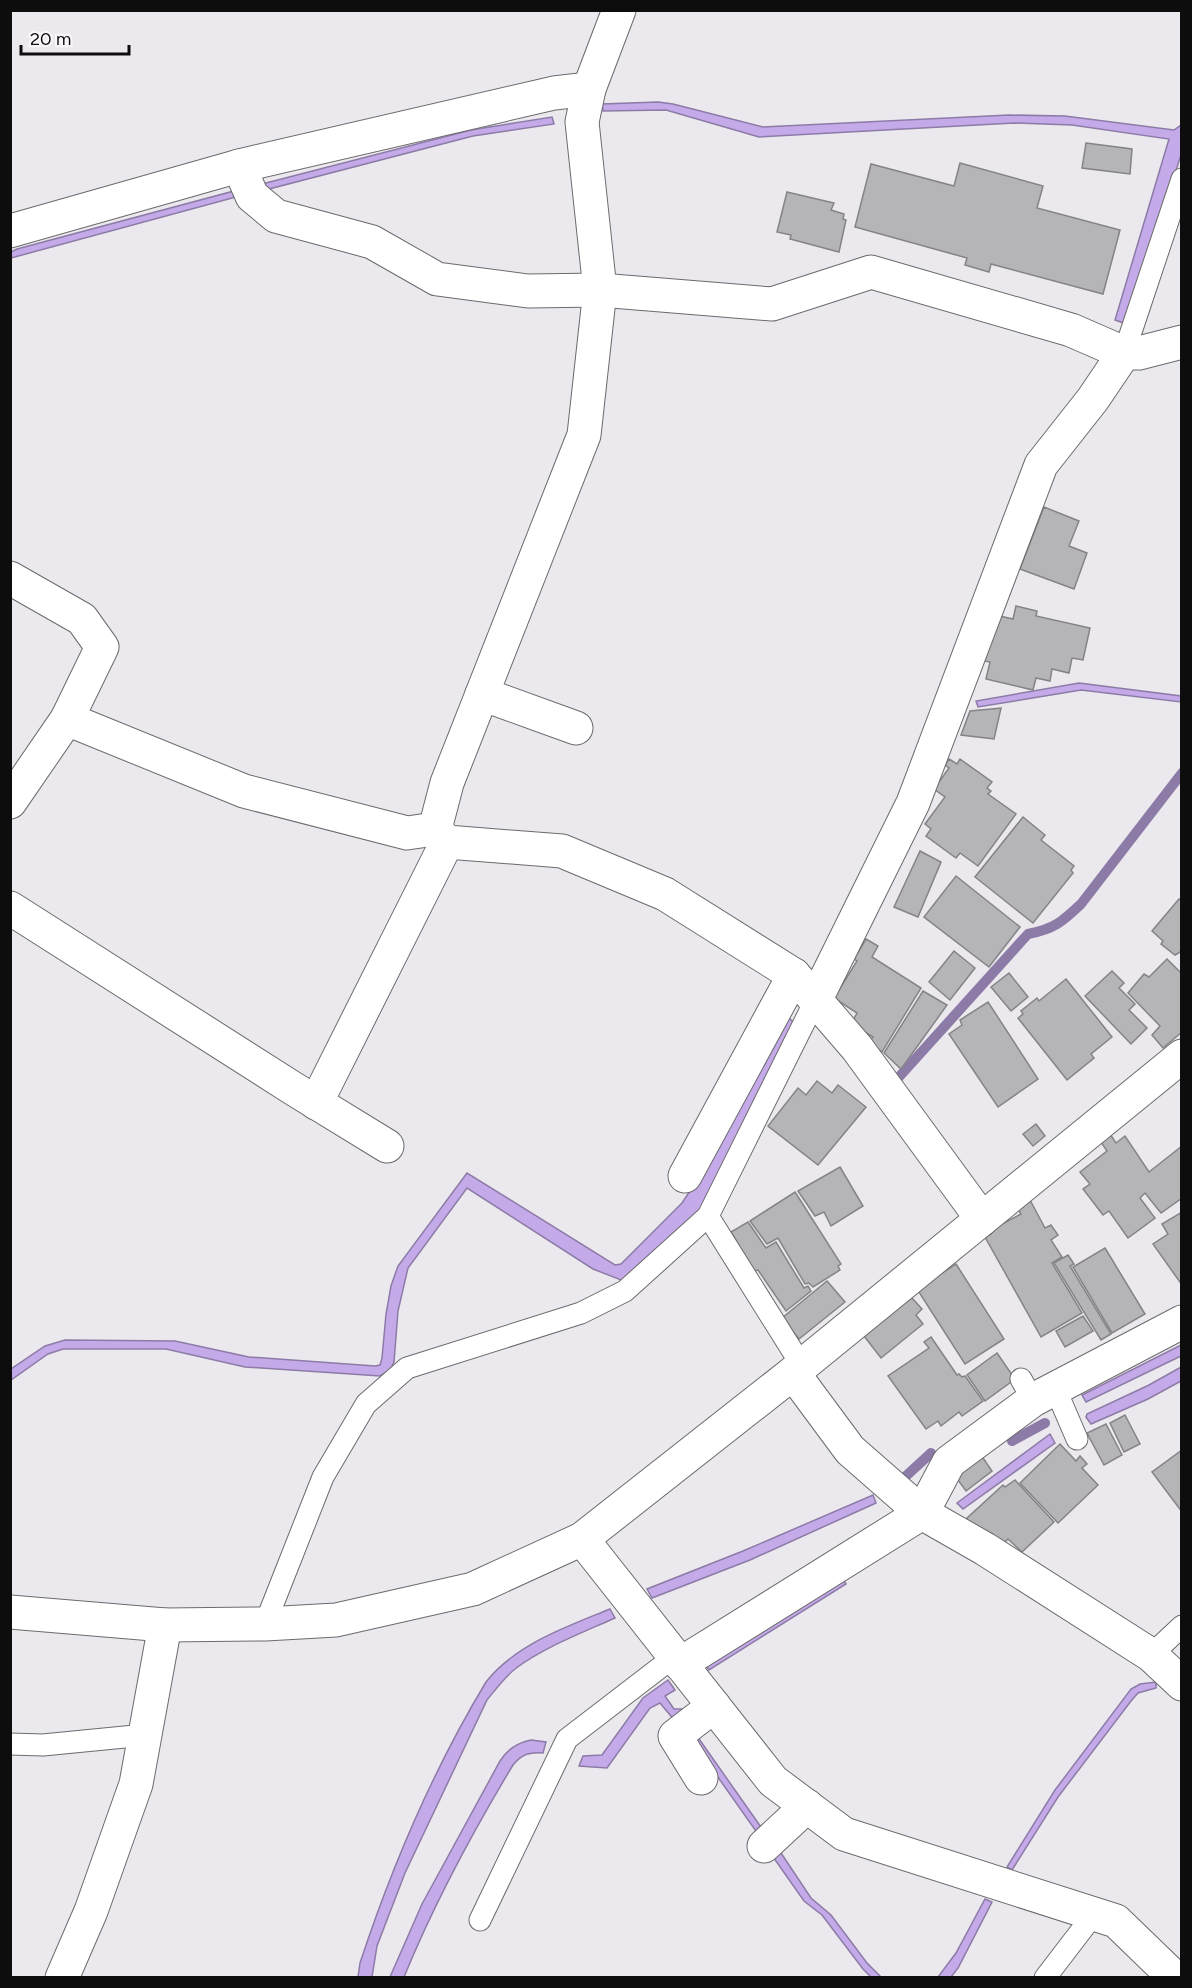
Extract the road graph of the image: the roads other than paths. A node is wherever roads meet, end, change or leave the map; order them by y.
1 (619, 10) edge
2 (589, 89) junction
3 (239, 166) junction
4 (1182, 179) edge
5 (10, 231) edge
6 (600, 290) junction
7 (1182, 342) edge
8 (1124, 353) junction
9 (10, 578) edge
10 (482, 694) junction
11 (67, 719) junction
12 (576, 728) dead end
13 (10, 802) edge
14 (441, 836) junction
15 (10, 908) edge
16 (794, 975) junction
17 (815, 1001) junction
18 (1182, 1056) edge
19 (316, 1103) junction
20 (387, 1146) dead end
21 (685, 1176) dead end
22 (708, 1216) junction
23 (982, 1219) junction
24 (1182, 1322) edge
25 (797, 1370) junction
26 (1036, 1389) junction
27 (1077, 1439) dead end
28 (922, 1513) junction
29 (582, 1539) junction
30 (10, 1612) edge
31 (265, 1624) junction
32 (165, 1625) junction
33 (1182, 1626) edge
34 (1151, 1655) junction
35 (678, 1660) junction
36 (1182, 1684) edge
37 (714, 1706) junction
38 (145, 1735) junction
39 (10, 1744) edge
40 (701, 1778) dead end
41 (807, 1806) junction
42 (764, 1846) dead end
43 (1094, 1914) junction
44 (480, 1920) dead end
45 (62, 1977) edge
46 (1045, 1977) edge
47 (1175, 1977) edge

1 - 2 street
2 - 3 street
2 - 6 street
3 - 5 street
3 - 6 street
4 - 8 lane
6 - 8 street
6 - 10 street
7 - 8 street
8 - 17 street
9 - 11 street
10 - 12 street
10 - 14 street
11 - 13 street
11 - 14 street
14 - 16 street
14 - 19 street
15 - 19 street
16 - 17 street
16 - 21 street
17 - 22 lane
17 - 23 street
18 - 23 street
19 - 20 street
22 - 25 lane
22 - 31 lane
23 - 25 street
24 - 26 street
25 - 28 street
25 - 29 street
26 - 27 lane
26 - 28 street
28 - 34 street
28 - 35 street
29 - 31 street
29 - 35 street
30 - 32 street
31 - 32 street
32 - 38 street
33 - 34 lane
34 - 36 street
35 - 37 street
35 - 44 lane
37 - 40 street
37 - 41 street
38 - 39 lane
38 - 45 street
41 - 42 street
41 - 43 street
43 - 46 lane
43 - 47 street

